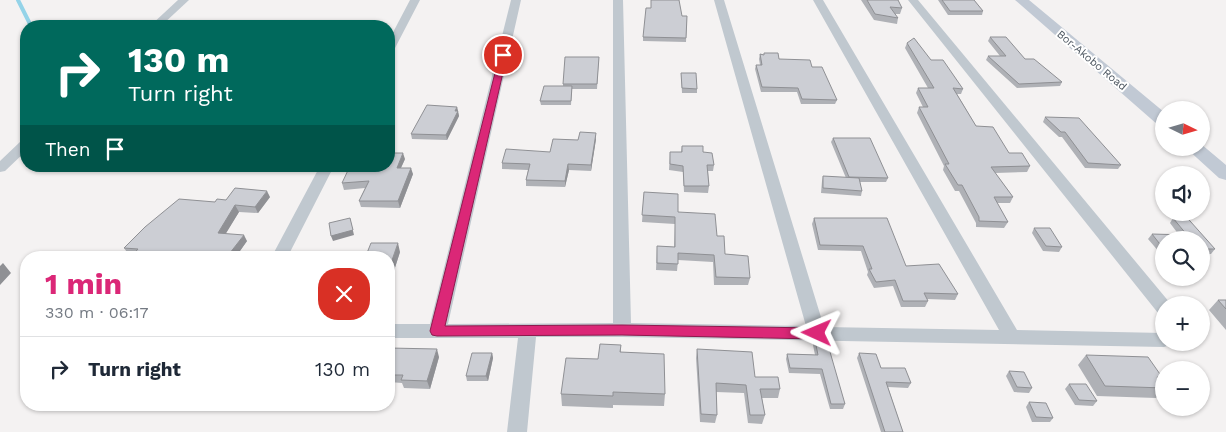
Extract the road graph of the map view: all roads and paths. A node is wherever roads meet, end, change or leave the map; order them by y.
1 (184, 0) edge
2 (415, 0) edge
3 (516, 0) edge
4 (618, 0) edge
5 (719, 0) edge
6 (818, 0) edge
7 (913, 0) edge
8 (1021, 0) edge
9 (162, 20) edge
10 (395, 38) edge
11 (1155, 113) edge
12 (20, 150) edge
13 (1205, 156) edge
14 (0, 168) edge
15 (325, 172) edge
16 (1226, 174) edge
17 (284, 251) edge
18 (1155, 297) edge
19 (528, 330) junction
20 (622, 330) junction
21 (395, 331) edge
22 (437, 331) junction
23 (817, 333) junction
24 (1012, 337) junction
25 (1155, 340) edge
26 (517, 432) edge

1 - 9 street
2 - 10 street
3 - 22 street
4 - 20 street
5 - 23 street
6 - 24 street
7 - 18 street
8 - 11 street, Bor-Akobo Road
12 - 14 street
13 - 16 street
15 - 17 street
19 - 20 street
19 - 22 street
19 - 26 street
20 - 23 street
21 - 22 street
23 - 24 street
24 - 25 street

